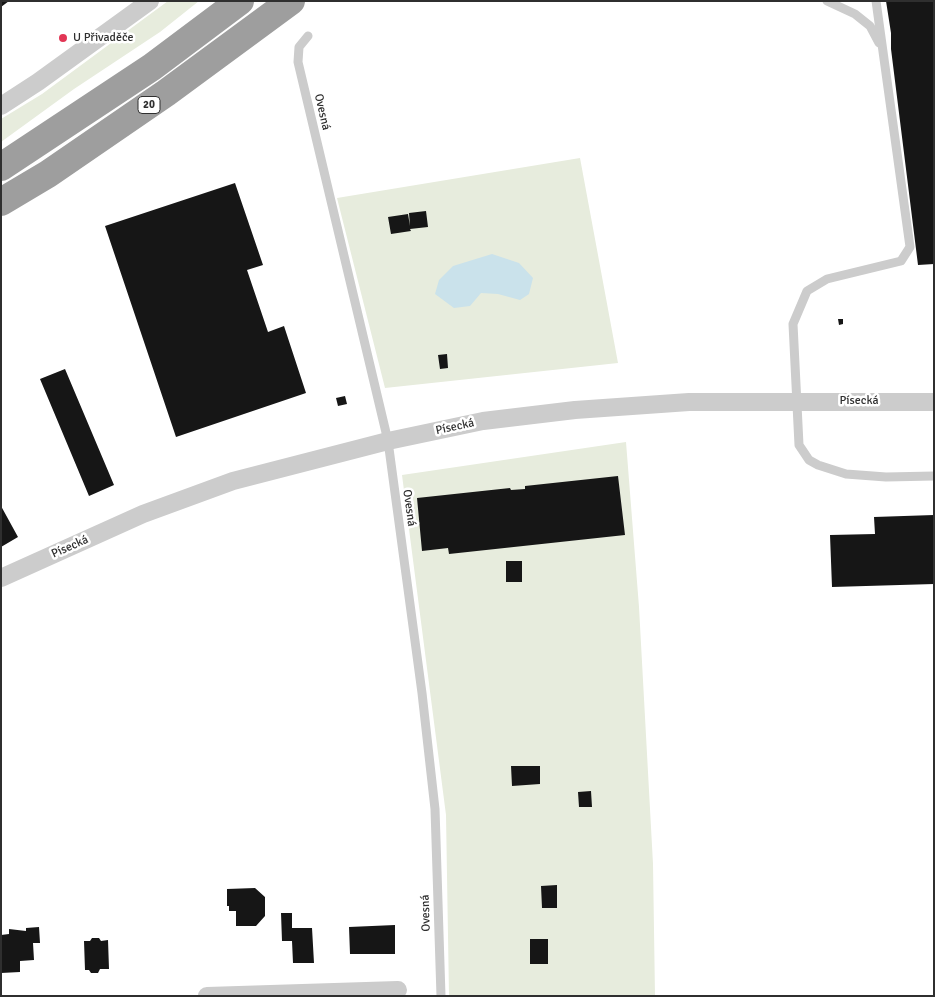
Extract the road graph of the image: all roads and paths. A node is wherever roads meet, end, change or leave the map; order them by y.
1 (150, 1) edge
2 (240, 1) edge
3 (291, 1) edge
4 (827, 1) edge
5 (876, 1) edge
6 (308, 36) dead end
7 (882, 50) junction
8 (1, 106) edge
9 (1, 167) edge
10 (1, 202) edge
11 (796, 401) junction
12 (934, 402) edge
13 (388, 441) junction
14 (934, 476) edge
15 (1, 578) edge
16 (398, 990) dead end
17 (207, 996) edge
18 (441, 996) edge

1 - 8 street
2 - 9 highway, 20
3 - 10 highway, 20
4 - 7 lane
5 - 7 lane
6 - 13 lane, Ovesná
7 - 11 lane
11 - 12 street, Písecká
11 - 13 street, Písecká
11 - 14 lane
13 - 15 street, Písecká
13 - 18 lane, Ovesná
16 - 17 street

